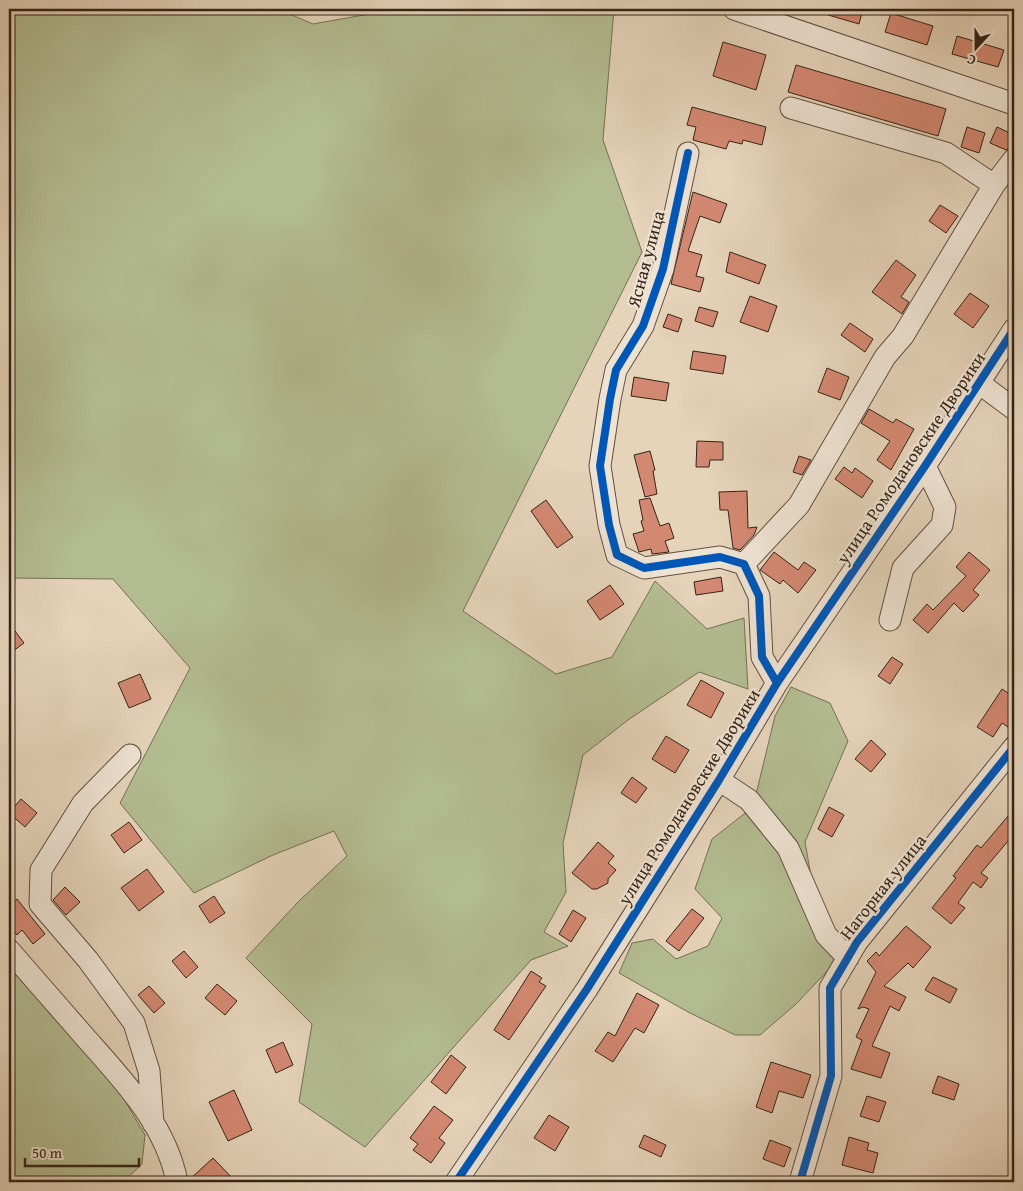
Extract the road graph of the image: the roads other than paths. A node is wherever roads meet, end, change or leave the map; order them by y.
1 (734, 9) edge
2 (1014, 105) edge
3 (791, 108) dead end
4 (688, 152) dead end
5 (1014, 159) edge
6 (994, 185) junction
7 (1014, 329) edge
8 (979, 383) junction
9 (1014, 409) edge
10 (925, 466) junction
11 (744, 564) junction
12 (890, 620) dead end
13 (777, 683) junction
14 (1014, 748) edge
15 (130, 755) dead end
16 (719, 780) junction
17 (9, 950) edge
18 (848, 958) junction
19 (153, 1123) junction
20 (177, 1182) edge
21 (456, 1182) edge
22 (800, 1182) edge

1 - 2 street
3 - 6 street
4 - 11 street, Ясная улица
5 - 6 street
6 - 11 street
7 - 8 street, улица Ромодановские Дворики
8 - 9 street
8 - 10 street, улица Ромодановские Дворики
10 - 12 street
10 - 13 street, улица Ромодановские Дворики
11 - 13 street
13 - 16 street, улица Ромодановские Дворики
14 - 18 street, Нагорная улица
15 - 19 street
16 - 18 street
16 - 21 street, улица Ромодановские Дворики
17 - 19 street
18 - 22 street, Нагорная улица
19 - 20 street

